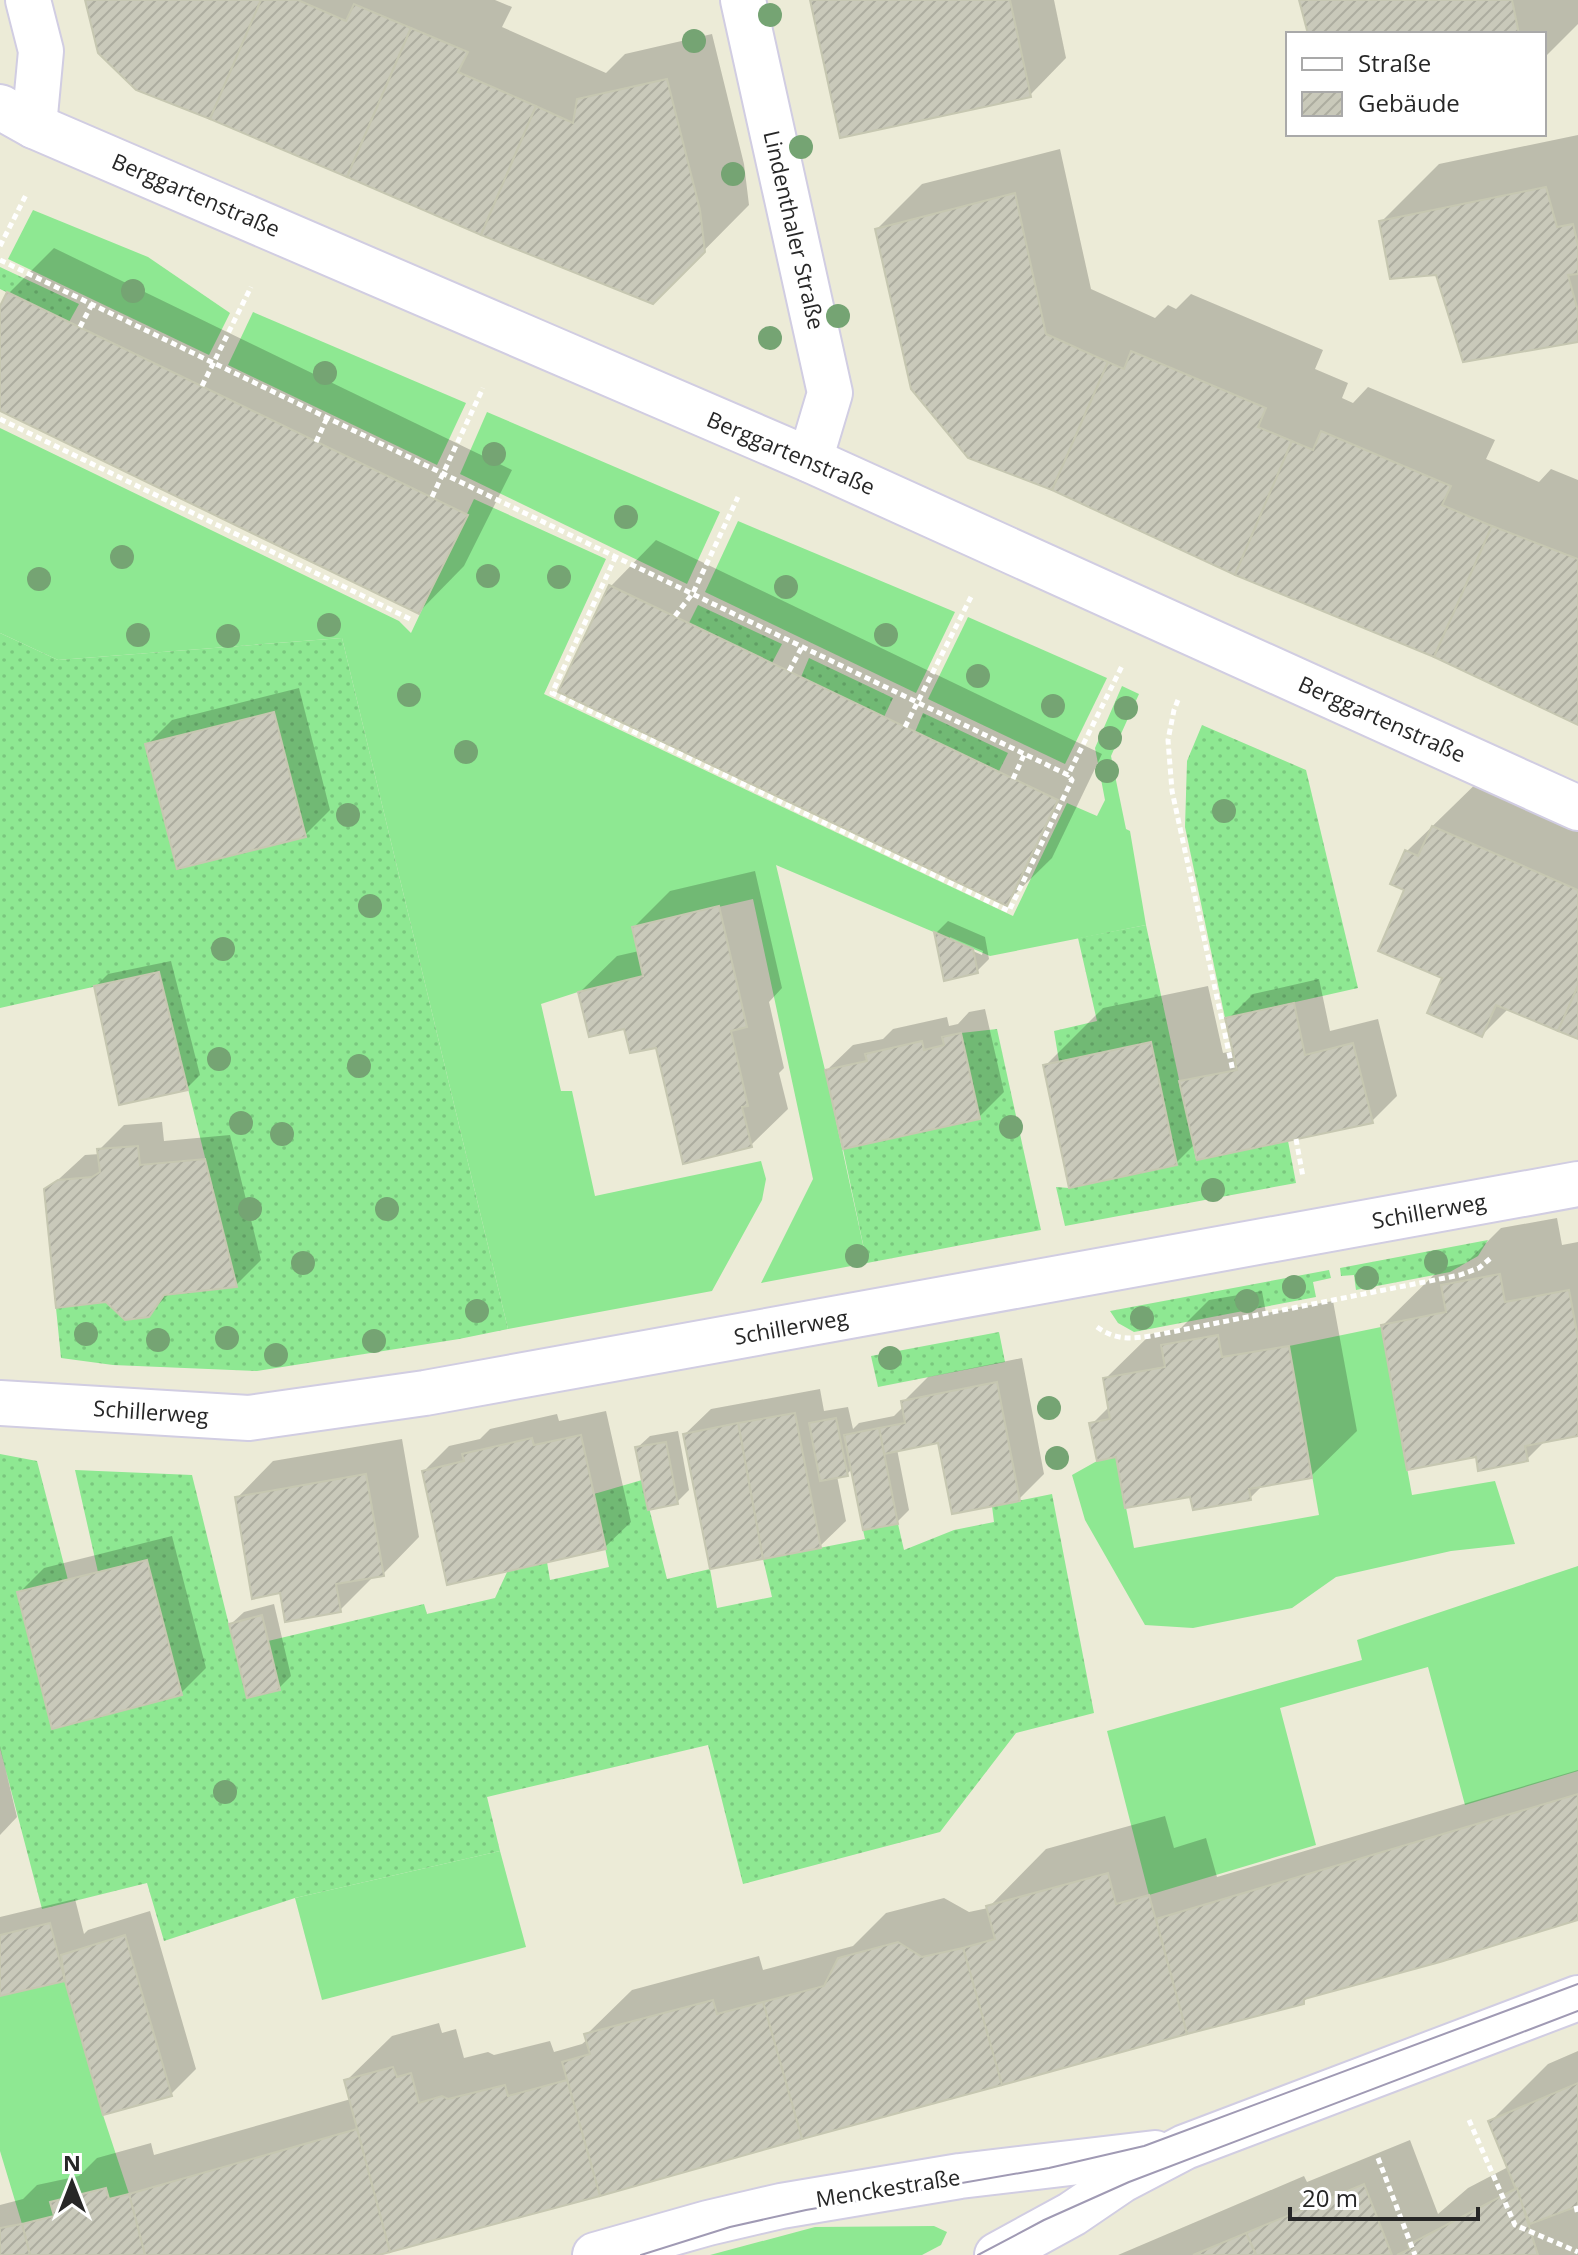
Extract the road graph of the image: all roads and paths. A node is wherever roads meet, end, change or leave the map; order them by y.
1 (28, 0) edge
2 (743, 0) edge
3 (17, 116) edge
4 (27, 193) dead end
5 (0, 246) edge
6 (0, 260) edge
7 (251, 287) dead end
8 (92, 304) junction
9 (80, 327) dead end
10 (214, 363) junction
11 (202, 386) dead end
12 (483, 388) dead end
13 (327, 418) junction
14 (0, 419) edge
15 (316, 442) dead end
16 (810, 460) junction
17 (443, 473) junction
18 (432, 497) dead end
19 (738, 497) dead end
20 (616, 556) junction
21 (693, 593) junction
22 (971, 597) dead end
23 (675, 616) dead end
24 (410, 619) dead end
25 (802, 647) junction
26 (1123, 664) dead end
27 (789, 671) dead end
28 (1178, 700) dead end
29 (917, 703) junction
30 (905, 727) dead end
31 (1024, 755) junction
32 (1068, 775) junction
33 (1013, 779) dead end
34 (1578, 808) edge
35 (1233, 1071) dead end
36 (1296, 1139) dead end
37 (1304, 1182) dead end
38 (1578, 1184) edge
39 (1499, 1247) dead end
40 (1092, 1314) dead end
41 (1168, 1333) junction
42 (1170, 1344) dead end
43 (0, 1403) edge
44 (1578, 1998) edge
45 (1469, 2120) dead end
46 (1185, 2147) junction
47 (1378, 2158) dead end
48 (1576, 2206) edge
49 (1578, 2215) edge
50 (1578, 2252) edge
51 (595, 2255) edge
52 (997, 2255) edge
53 (1415, 2255) edge

1 - 3 street
2 - 16 street, Lindenthaler Straße
3 - 16 street, Berggartenstraße
4 - 5 path
6 - 8 path
7 - 10 path
8 - 9 path
8 - 10 path
10 - 11 path
10 - 13 path
12 - 17 path
13 - 15 path
13 - 17 path
14 - 24 path
16 - 34 street, Berggartenstraße
17 - 18 path
17 - 20 path
19 - 21 path
20 - 21 path
20 - 32 path
21 - 23 path
21 - 25 path
22 - 29 path
25 - 27 path
25 - 29 path
26 - 32 path
28 - 35 path
29 - 30 path
29 - 31 path
31 - 32 path
31 - 33 path
36 - 37 path
38 - 43 street, Schillerweg
39 - 41 path
40 - 41 path
41 - 42 path
44 - 46 street, Menckestraße
45 - 50 path
46 - 51 street, Menckestraße
46 - 52 street, Menckestraße
47 - 53 path
48 - 49 path

